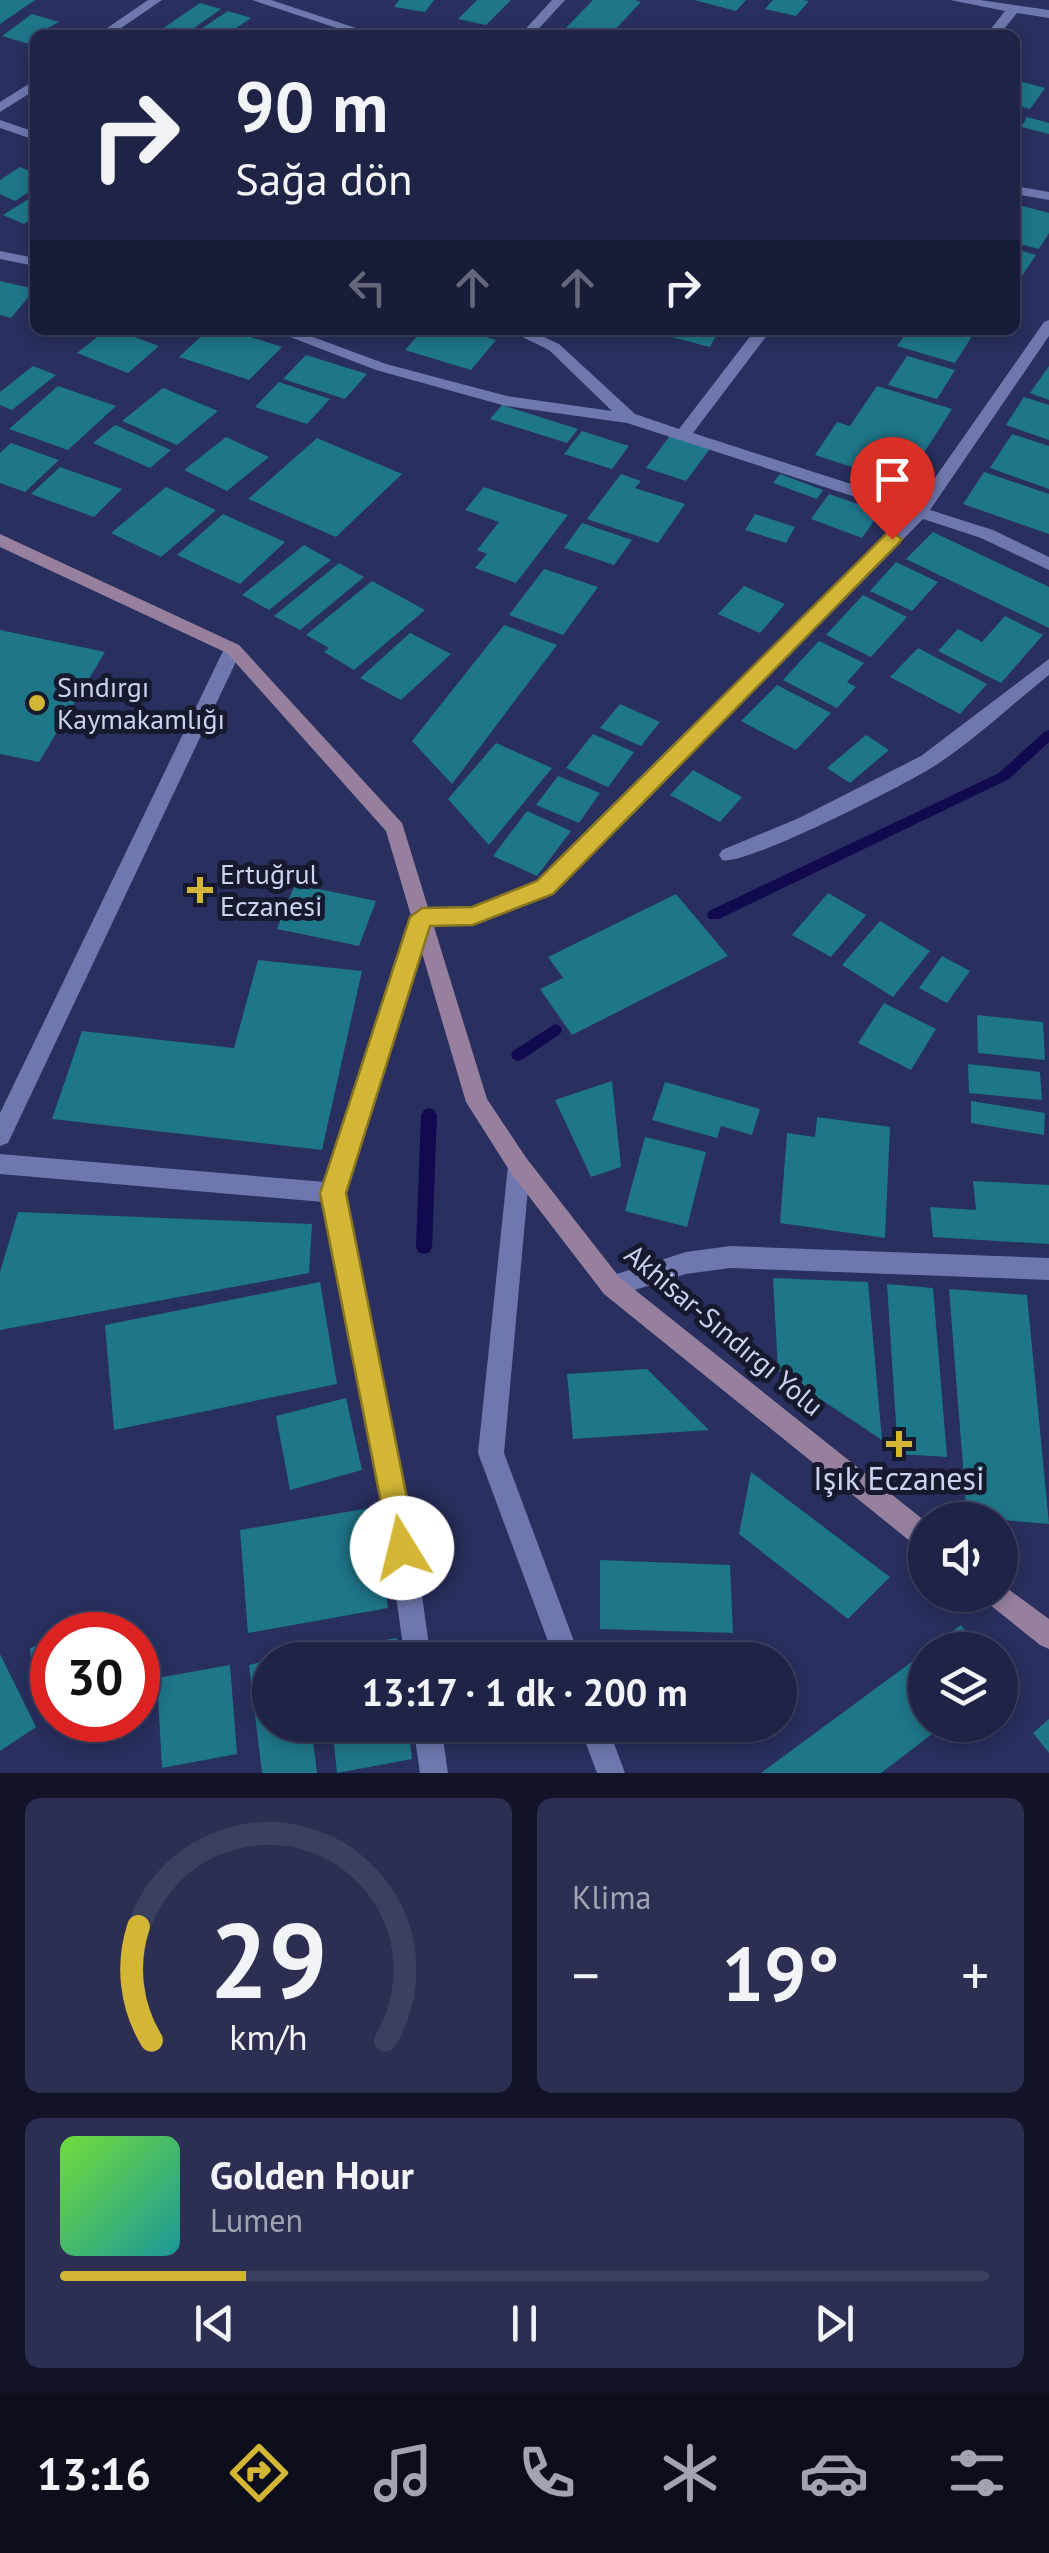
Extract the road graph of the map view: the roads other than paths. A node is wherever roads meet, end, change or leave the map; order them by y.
1 (156, 0) edge
2 (258, 0) edge
3 (559, 0) edge
4 (956, 0) edge
5 (1014, 8) junction
6 (1049, 14) edge
7 (111, 30) edge
8 (355, 30) edge
9 (531, 30) edge
10 (996, 30) edge
11 (30, 87) edge
12 (0, 108) edge
13 (0, 124) edge
14 (30, 134) edge
15 (1020, 191) edge
16 (1049, 196) edge
17 (0, 256) edge
18 (30, 261) edge
19 (1049, 325) edge
20 (307, 335) edge
21 (527, 335) edge
22 (758, 335) edge
23 (629, 418) junction
24 (682, 435) junction
25 (920, 512) junction
26 (0, 540) edge
27 (1049, 564) edge
28 (233, 650) junction
29 (1049, 665) edge
30 (729, 855) dead end
31 (422, 917) junction
32 (0, 1136) edge
33 (0, 1164) edge
34 (519, 1166) junction
35 (333, 1193) junction
36 (1049, 1269) edge
37 (612, 1286) junction
38 (908, 1523) edge
39 (1018, 1611) edge
40 (1049, 1636) edge
41 (415, 1642) edge
42 (561, 1642) edge
43 (429, 1742) edge
44 (599, 1742) edge
45 (433, 1773) edge
46 (611, 1773) edge

1 - 7 street
2 - 8 street
3 - 9 street
4 - 5 street
5 - 6 street
5 - 10 street
11 - 12 street
13 - 14 street
15 - 16 street
17 - 18 street
19 - 25 street
20 - 23 street
21 - 23 street
22 - 24 street
23 - 24 street
24 - 25 street
25 - 27 street
25 - 31 street
26 - 28 main road, Akhisar-Sındırgı Yolu
28 - 31 main road, Akhisar-Sındırgı Yolu
28 - 32 street
29 - 30 street
31 - 34 main road, Akhisar-Sındırgı Yolu
31 - 35 street
33 - 35 street
34 - 37 main road, Akhisar-Sındırgı Yolu
34 - 42 street
35 - 41 street
36 - 37 street
37 - 38 main road, Akhisar-Sındırgı Yolu
39 - 40 main road
43 - 45 street
44 - 46 street

